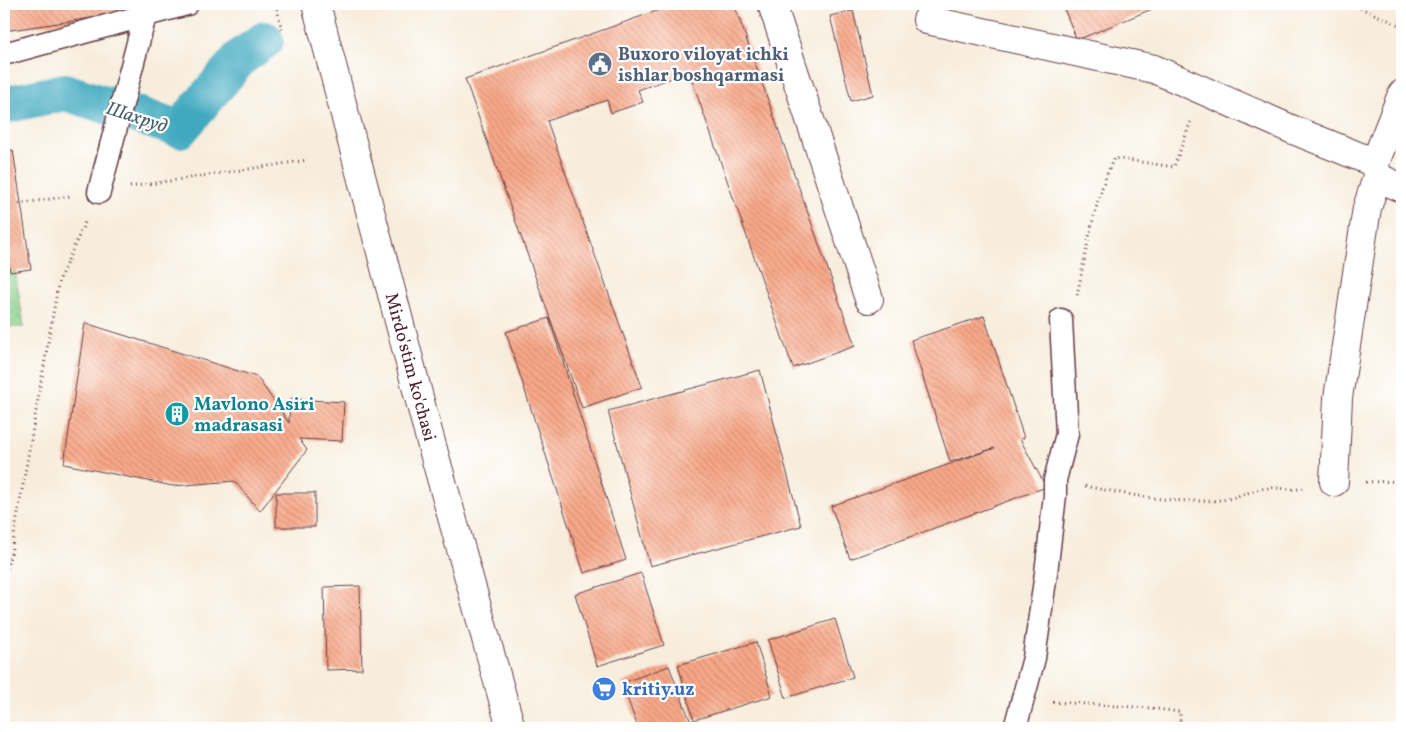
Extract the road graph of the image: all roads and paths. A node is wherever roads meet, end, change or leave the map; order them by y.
1 (187, 4) edge
2 (276, 4) edge
3 (316, 4) edge
4 (772, 4) edge
5 (1350, 4) edge
6 (144, 16) junction
7 (927, 20) dead end
8 (1402, 26) edge
9 (282, 31) dead end
10 (4, 54) edge
11 (1203, 90) junction
12 (1402, 94) edge
13 (308, 160) dead end
14 (1376, 170) junction
15 (1402, 188) edge
16 (99, 192) junction
17 (41, 200) dead end
18 (4, 206) edge
19 (869, 299) dead end
20 (1061, 320) joint
21 (1055, 480) junction
22 (1402, 481) edge
23 (1334, 482) junction
24 (4, 578) edge
25 (1022, 700) junction
26 (511, 728) edge
27 (1015, 728) edge
28 (1180, 728) edge

1 - 6 lane
2 - 9 path
3 - 26 street, Mirdo'stim ko'chasi
4 - 19 street
5 - 8 path
6 - 10 lane
6 - 16 lane
7 - 11 street
11 - 14 street
11 - 20 path
12 - 14 street
13 - 16 path
14 - 15 street
14 - 23 street
16 - 24 path
17 - 18 path
20 - 21 lane
21 - 23 path
21 - 25 lane
22 - 23 path
25 - 27 lane
25 - 28 path

